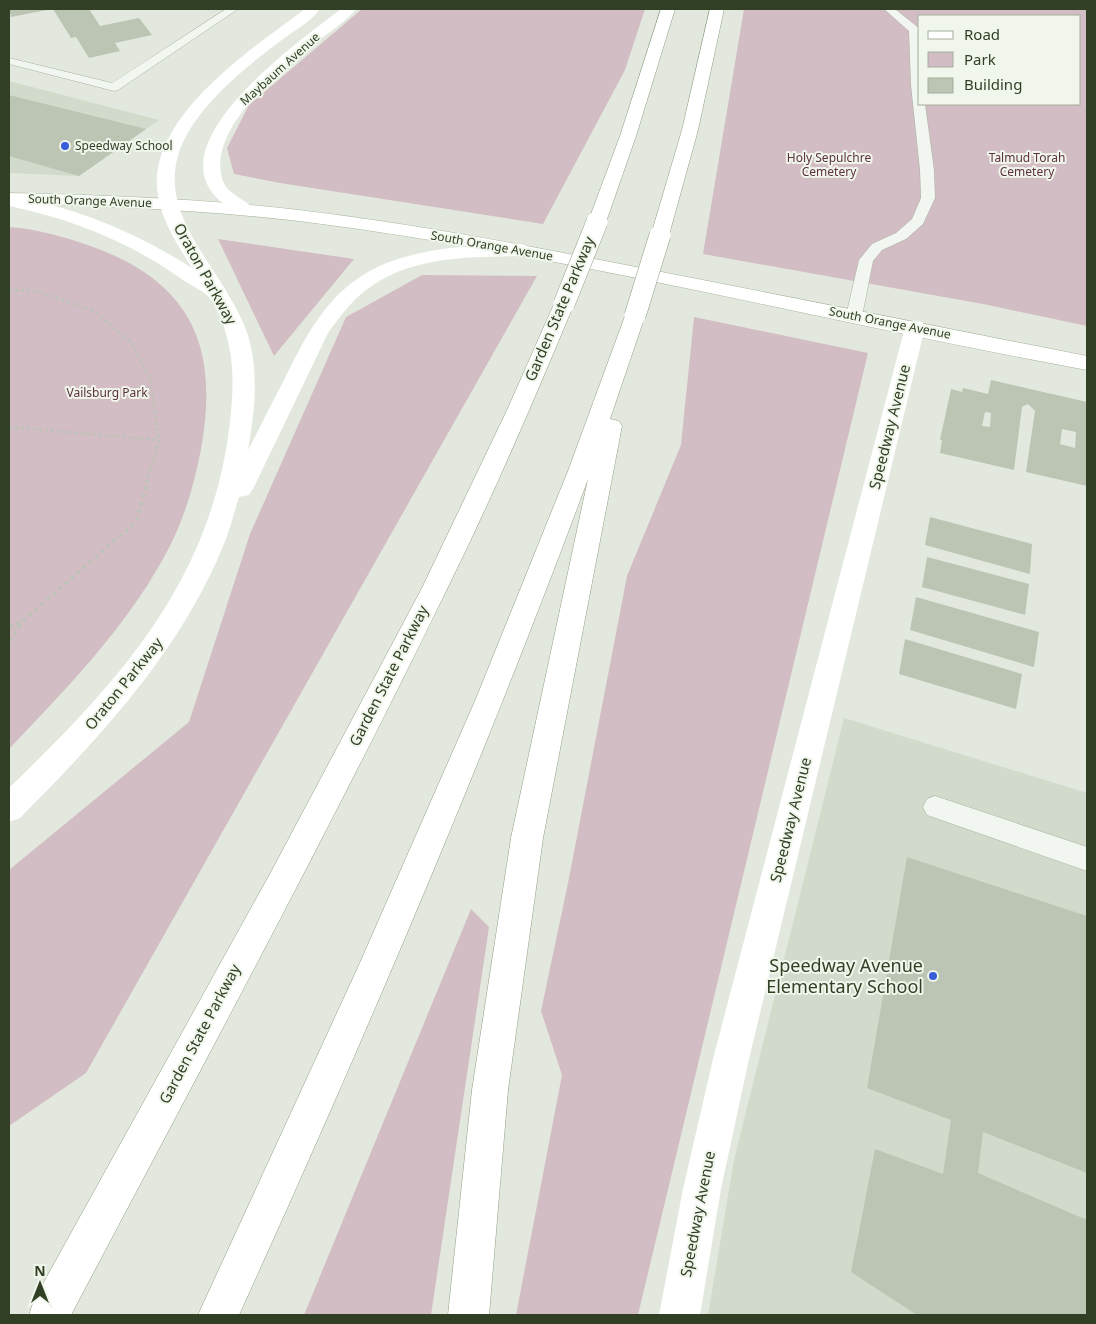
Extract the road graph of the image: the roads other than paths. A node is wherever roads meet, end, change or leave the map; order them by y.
1 (233, 9) edge
2 (313, 9) edge
3 (349, 9) edge
4 (668, 9) edge
5 (717, 9) edge
6 (889, 9) edge
7 (9, 61) edge
8 (918, 94) edge
9 (919, 105) edge
10 (9, 200) edge
11 (168, 204) junction
12 (245, 210) junction
13 (521, 250) junction
14 (220, 296) junction
15 (634, 316) junction
16 (854, 316) junction
17 (915, 327) junction
18 (1087, 363) edge
19 (208, 556) junction
20 (935, 807) dead end
21 (9, 808) edge
22 (1087, 859) edge
23 (49, 1315) edge
24 (218, 1315) edge
25 (469, 1315) edge
26 (679, 1315) edge

1 - 7 lane
2 - 11 main road, Maybaum Avenue
3 - 12 main road, Maybaum Avenue
4 - 23 main road, Garden State Parkway, bridge
5 - 15 main road, bridge
6 - 8 lane
9 - 16 lane
10 - 11 main road, South Orange Avenue
10 - 14 main road
11 - 12 main road, South Orange Avenue
11 - 14 main road, Oraton Parkway
12 - 13 main road, South Orange Avenue
13 - 16 main road, South Orange Avenue
13 - 19 main road
14 - 19 main road, Oraton Parkway
15 - 24 main road
15 - 25 main road
16 - 17 main road, South Orange Avenue
17 - 18 main road, South Orange Avenue
17 - 26 main road, Speedway Avenue
19 - 21 main road, Oraton Parkway
20 - 22 lane

